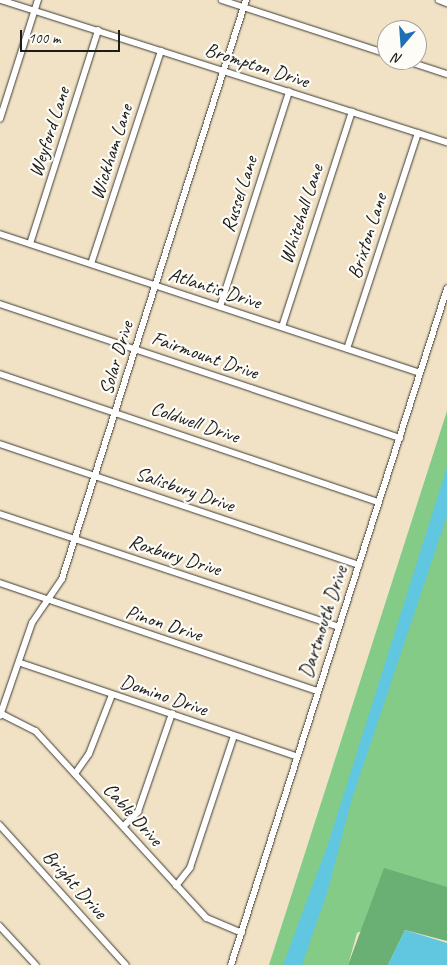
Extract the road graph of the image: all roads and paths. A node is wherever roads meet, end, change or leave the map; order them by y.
1 (1, 0) edge
2 (38, 0) edge
3 (222, 0) edge
4 (246, 0) edge
5 (439, 0) edge
6 (447, 3) edge
7 (243, 7) junction
8 (34, 11) junction
9 (98, 31) junction
10 (161, 51) junction
11 (377, 51) edge
12 (427, 67) edge
13 (223, 71) junction
14 (447, 74) edge
15 (289, 92) junction
16 (352, 112) junction
17 (0, 119) edge
18 (418, 132) junction
19 (447, 142) edge
20 (0, 234) edge
21 (30, 244) junction
22 (91, 264) junction
23 (154, 285) junction
24 (447, 290) edge
25 (0, 304) edge
26 (220, 307) junction
27 (282, 327) junction
28 (136, 349) junction
29 (347, 349) junction
30 (420, 373) junction
31 (0, 374) edge
32 (116, 412) junction
33 (400, 438) junction
34 (0, 444) edge
35 (95, 476) junction
36 (379, 502) junction
37 (0, 514) edge
38 (75, 539) junction
39 (359, 565) junction
40 (0, 583) edge
41 (48, 602) junction
42 (339, 627) junction
43 (22, 663) junction
44 (318, 691) junction
45 (112, 694) junction
46 (172, 714) junction
47 (1, 715) edge
48 (234, 736) junction
49 (296, 756) junction
50 (75, 774) junction
51 (0, 825) edge
52 (124, 826) junction
53 (176, 886) junction
54 (0, 926) edge
55 (242, 933) junction
56 (36, 965) edge
57 (126, 965) edge
58 (231, 965) edge

1 - 8 street, Brompton Drive
2 - 8 street
3 - 7 street
4 - 7 street, Solar Drive
5 - 6 street
7 - 11 street
7 - 13 street, Solar Drive
8 - 9 street, Brompton Drive
8 - 17 street
9 - 10 street, Brompton Drive
9 - 21 street, Weyford Lane
10 - 13 street, Brompton Drive
10 - 22 street, Wickham Lane
12 - 14 street
13 - 15 street, Brompton Drive
13 - 23 street, Solar Drive
15 - 16 street, Brompton Drive
15 - 26 street, Russel Lane
16 - 18 street, Brompton Drive
16 - 27 street, Whitehall Lane
18 - 19 street, Brompton Drive
18 - 29 street, Brixton Lane
20 - 21 street, Atlantis Drive
21 - 22 street, Atlantis Drive
22 - 23 street, Atlantis Drive
23 - 26 street, Atlantis Drive
23 - 28 street, Solar Drive
24 - 30 street, Dartmouth Drive
25 - 28 street, Fairmount Drive
26 - 27 street, Atlantis Drive
27 - 29 street, Atlantis Drive
28 - 32 street, Solar Drive
28 - 33 street, Fairmount Drive
29 - 30 street, Atlantis Drive
30 - 33 street, Dartmouth Drive
31 - 32 street, Coldwell Drive
32 - 35 street, Solar Drive
32 - 36 street, Coldwell Drive
33 - 36 street, Dartmouth Drive
34 - 35 street, Salisbury Drive
35 - 38 street, Solar Drive
35 - 39 street, Salisbury Drive
36 - 39 street, Dartmouth Drive
37 - 38 street, Roxbury Drive
38 - 41 street, Solar Drive
38 - 42 street, Roxbury Drive
39 - 42 street, Dartmouth Drive
40 - 41 street, Pinon Drive
41 - 43 street, Solar Drive
41 - 44 street, Pinon Drive
42 - 44 street, Dartmouth Drive
43 - 45 street, Domino Drive
43 - 47 street, Solar Drive
44 - 49 street, Dartmouth Drive
45 - 46 street, Domino Drive
45 - 50 street
46 - 48 street, Domino Drive
46 - 52 street
47 - 50 street, Cable Drive
48 - 49 street, Domino Drive
48 - 53 street
49 - 55 street, Dartmouth Drive
50 - 52 street, Cable Drive
51 - 57 street, Bright Drive
52 - 53 street, Cable Drive
53 - 55 street, Cable Drive
54 - 56 street
55 - 58 street, Dartmouth Drive

